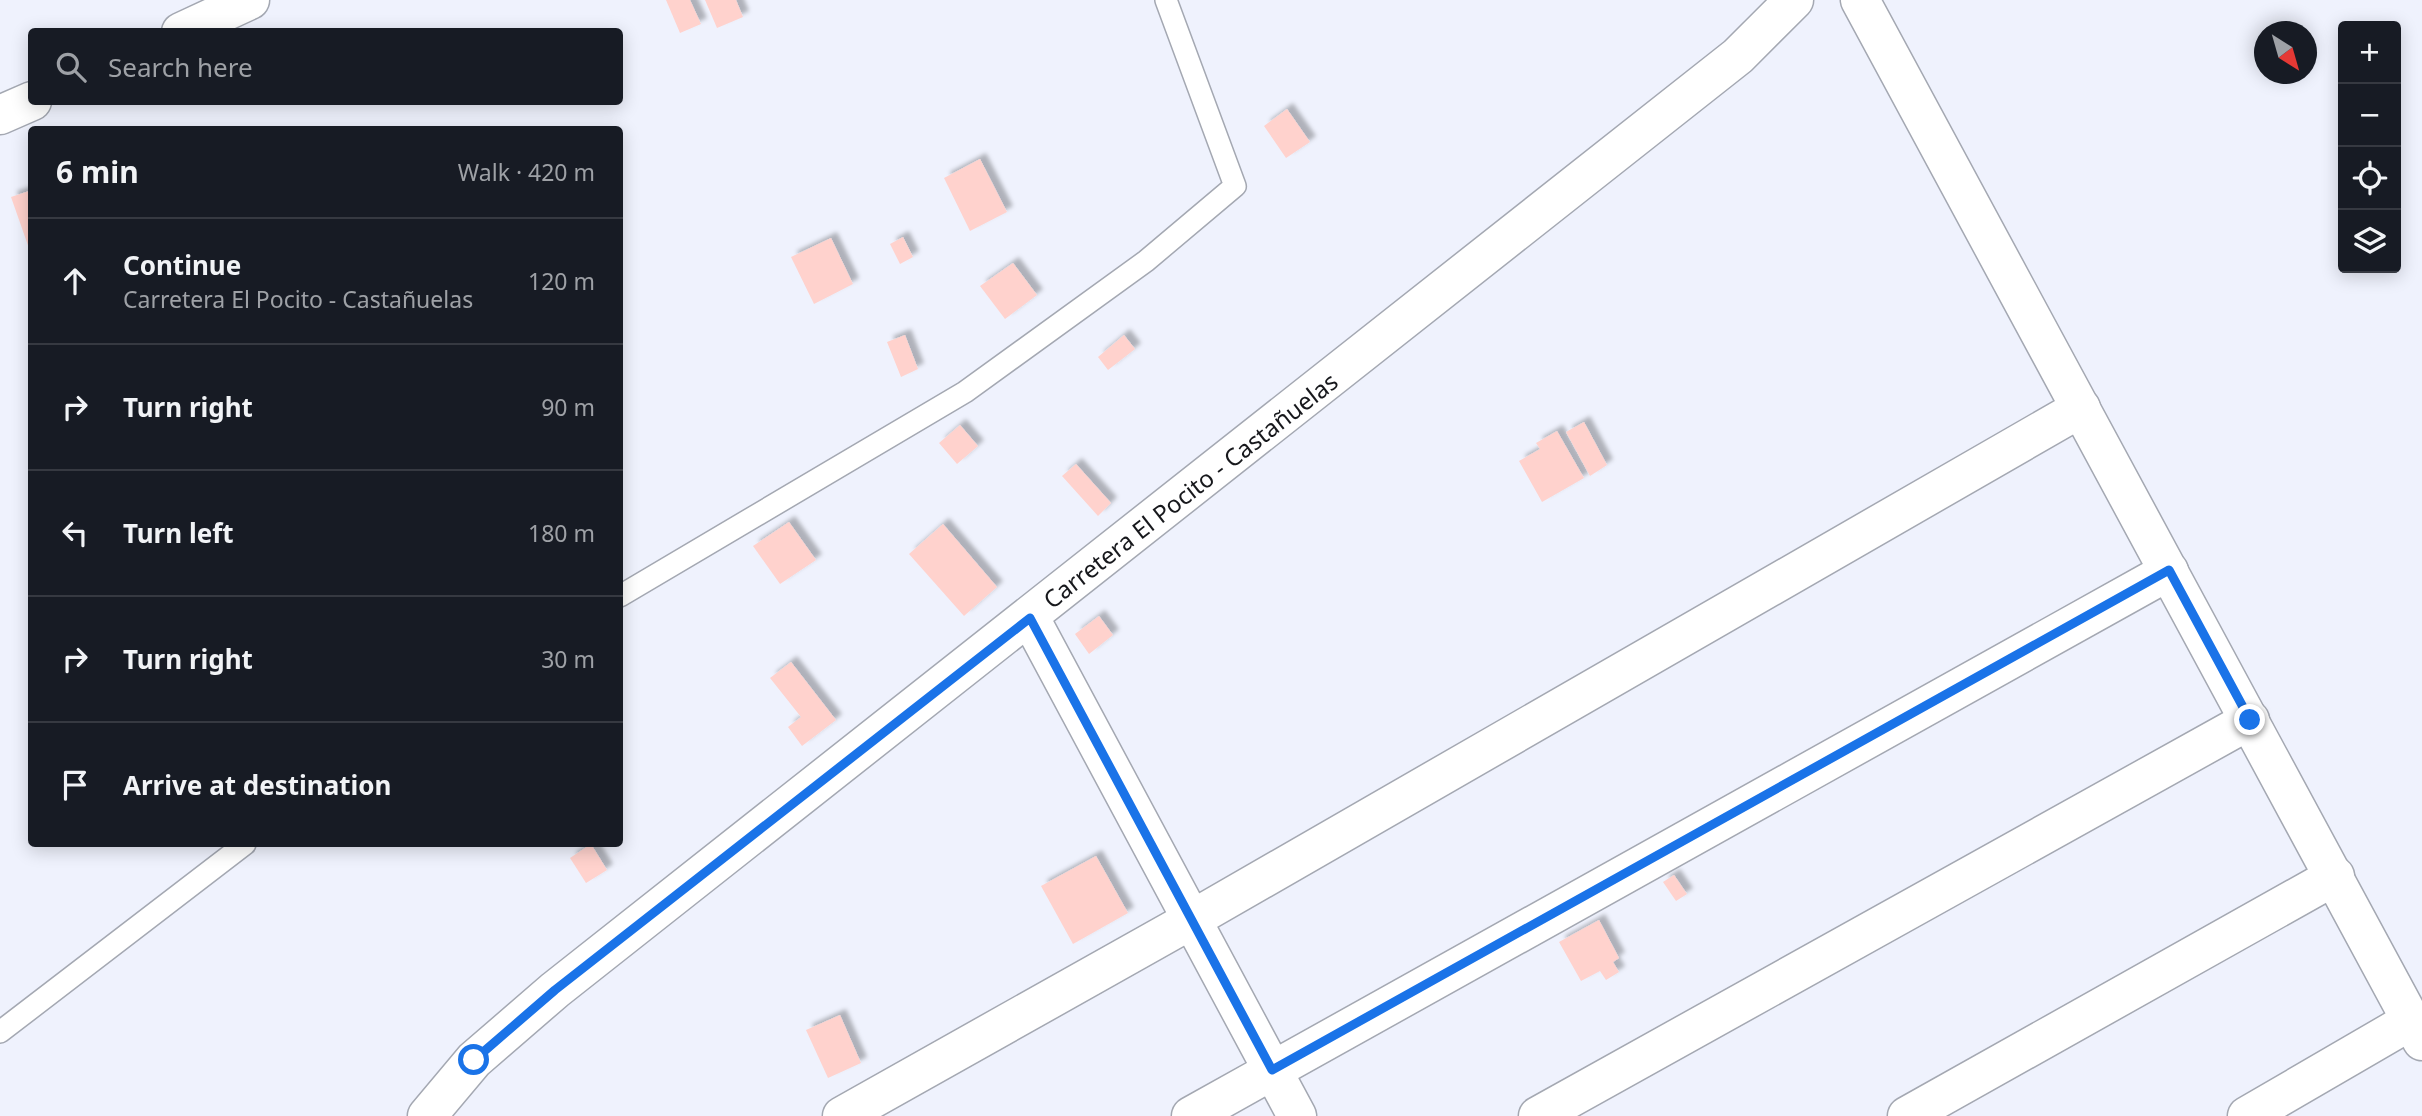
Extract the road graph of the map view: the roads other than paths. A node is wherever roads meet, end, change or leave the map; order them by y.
1 (250, 0) edge
2 (1166, 0) edge
3 (1794, 0) edge
4 (1860, 0) edge
5 (190, 28) edge
6 (28, 103) edge
7 (0, 115) edge
8 (2081, 408) junction
9 (2169, 570) junction
10 (623, 594) edge
11 (1030, 618) junction
12 (2250, 720) junction
13 (241, 847) edge
14 (2335, 876) junction
15 (1191, 920) junction
16 (2419, 1028) edge
17 (0, 1032) edge
18 (1272, 1070) junction
19 (427, 1116) edge
20 (842, 1116) edge
21 (1191, 1116) edge
22 (1297, 1116) edge
23 (1538, 1116) edge
24 (1907, 1116) edge
25 (2247, 1116) edge

1 - 5 street
2 - 10 lane
3 - 11 street, Carretera El Pocito - Castañuelas
4 - 8 street
6 - 7 street
8 - 9 street
8 - 15 street
9 - 12 street
9 - 18 street
11 - 15 street
11 - 19 street, Carretera El Pocito - Castañuelas
12 - 14 street
12 - 23 street
13 - 17 lane
14 - 16 street
14 - 24 street
15 - 18 street
15 - 20 street
16 - 25 street
18 - 21 street
18 - 22 street

